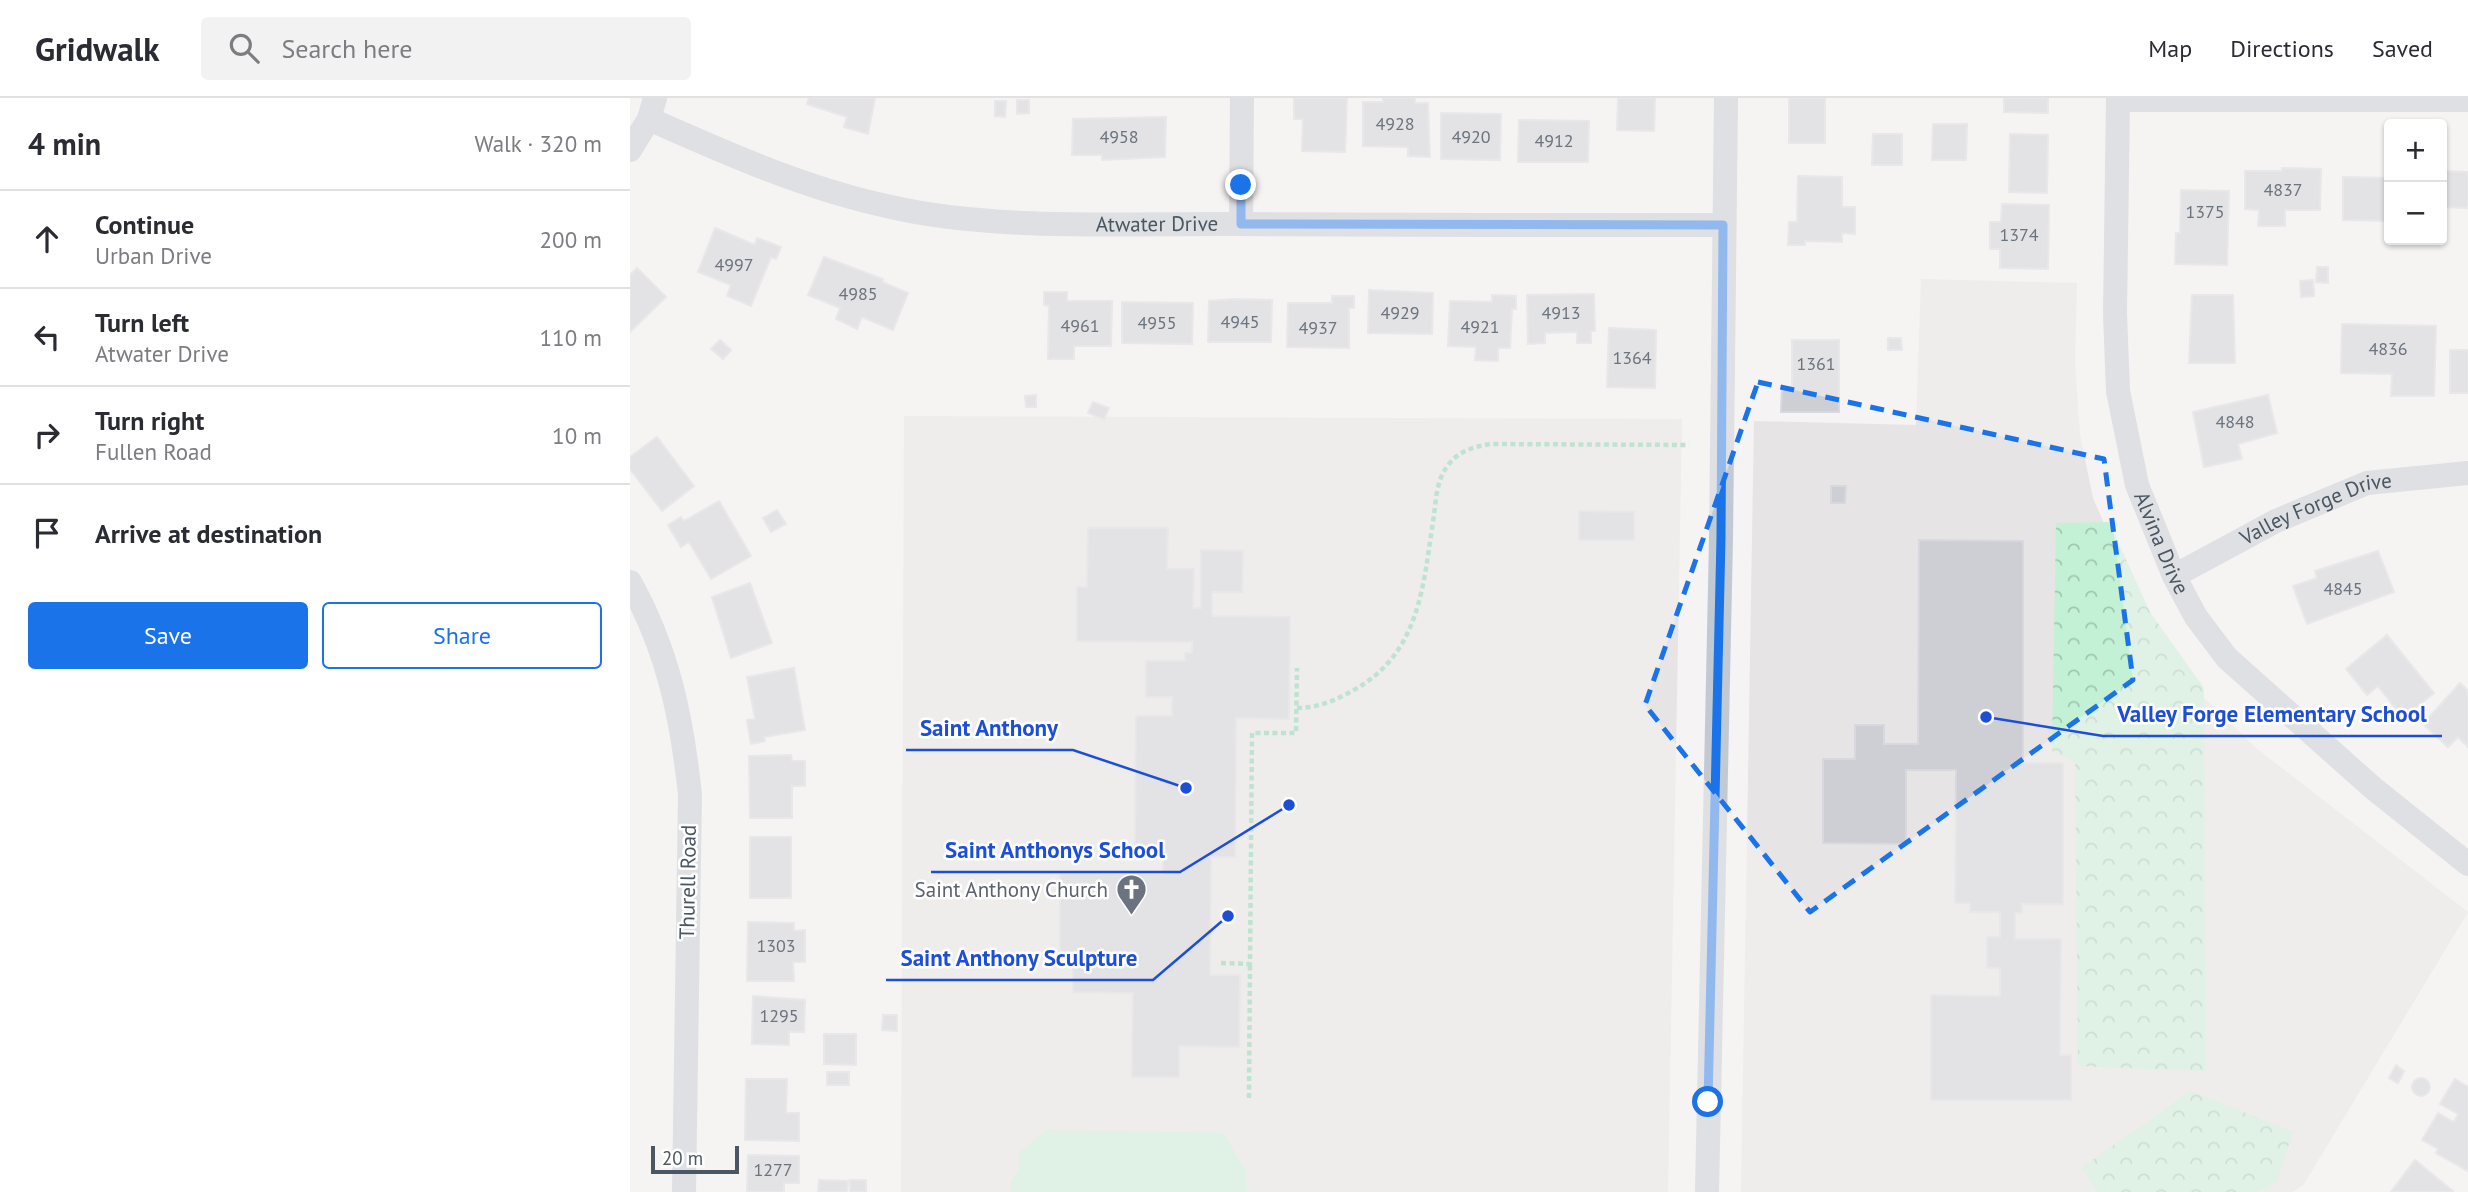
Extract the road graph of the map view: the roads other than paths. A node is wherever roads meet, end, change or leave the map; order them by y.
1 (1242, 98) edge
2 (1726, 98) edge
3 (2119, 99) edge
4 (2468, 100) edge
5 (652, 109) edge
6 (630, 150) edge
7 (1241, 224) junction
8 (1723, 225) junction
9 (2468, 473) edge
10 (2174, 576) junction
11 (630, 582) edge
12 (2468, 864) edge
13 (684, 1192) edge
14 (1707, 1192) edge

1 - 7 street
2 - 8 street
3 - 4 street
3 - 10 street, Alvina Drive
5 - 6 street
5 - 7 street, Atwater Drive
7 - 8 street, Atwater Drive
8 - 14 street
9 - 10 street, Valley Forge Drive
10 - 12 street, Alvina Drive
11 - 13 street, Thurell Road

